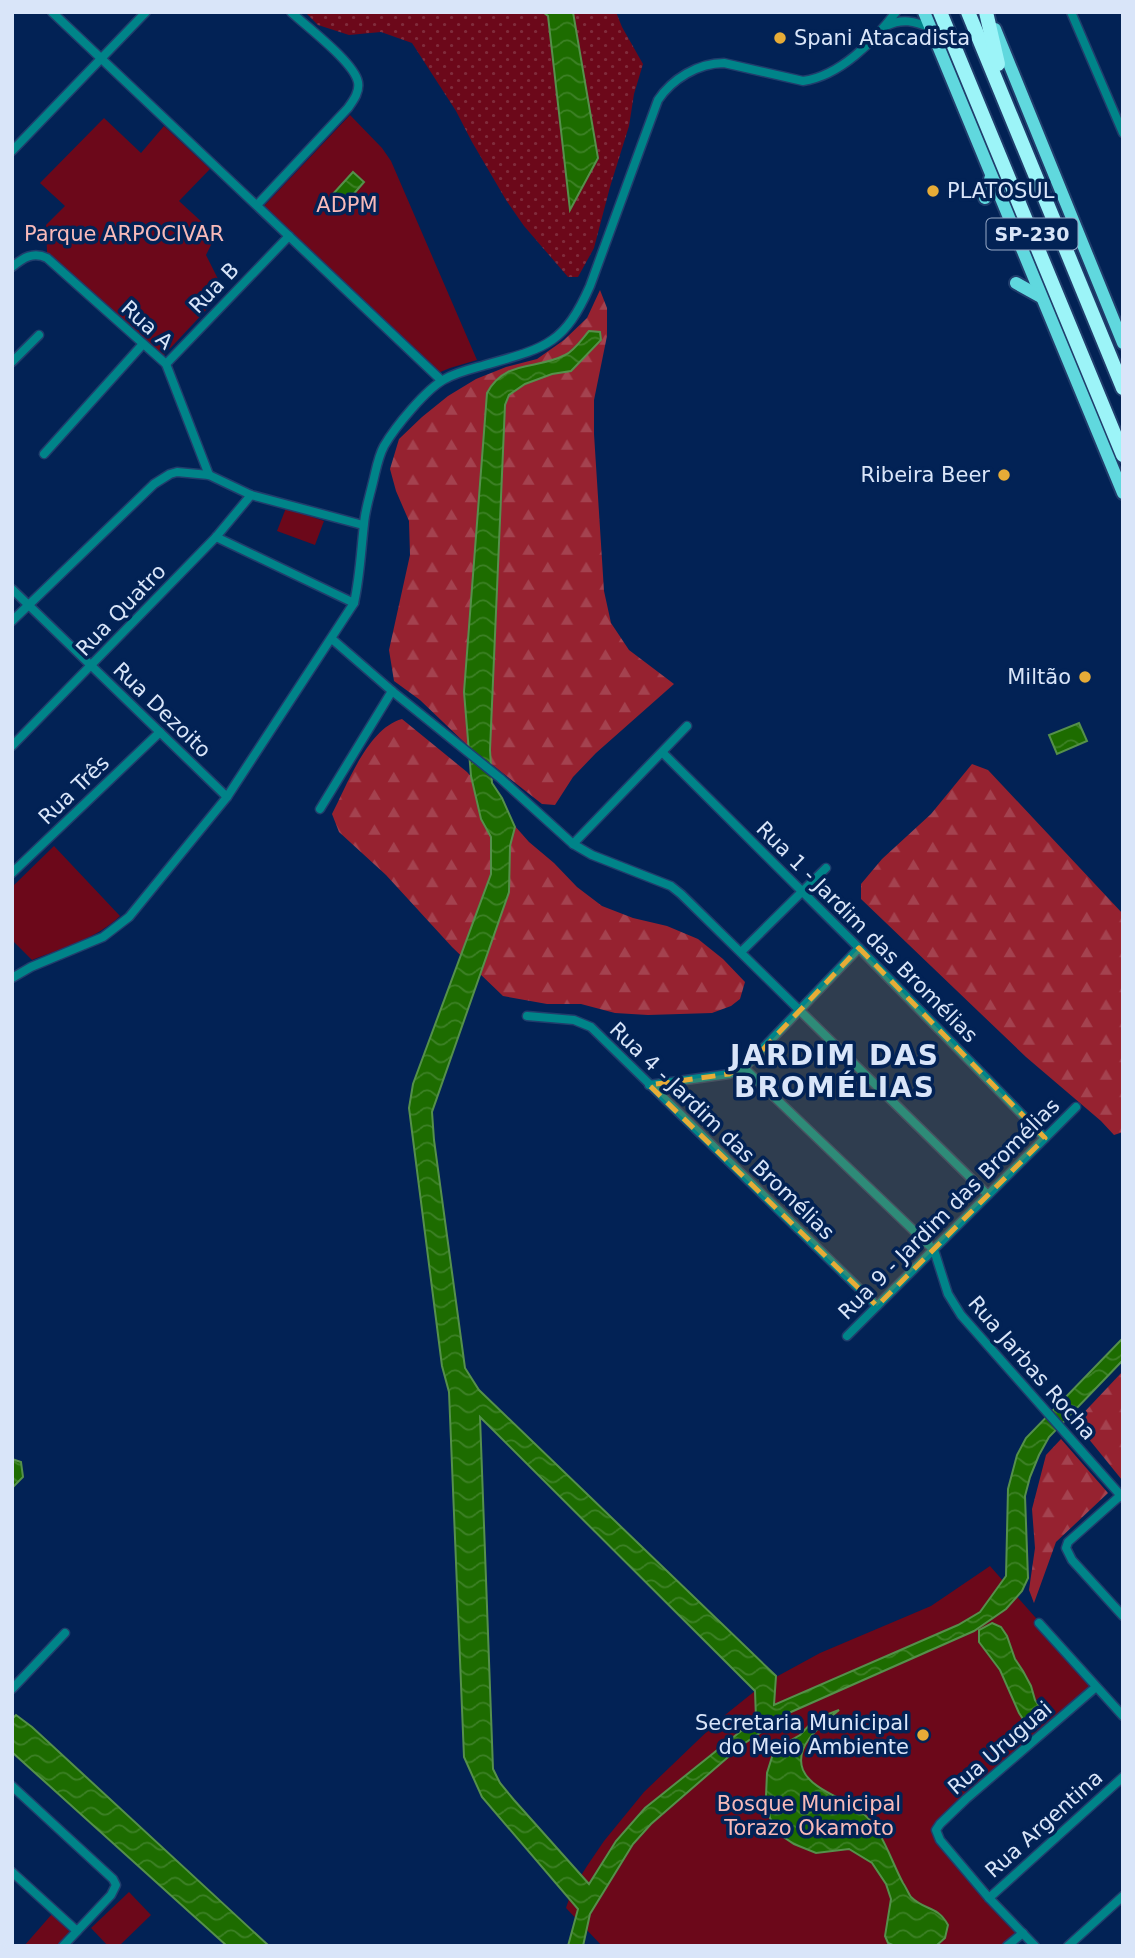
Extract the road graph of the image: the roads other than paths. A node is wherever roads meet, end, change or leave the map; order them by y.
1 (52, 12) edge
2 (146, 12) edge
3 (291, 12) edge
4 (896, 12) edge
5 (923, 12) edge
6 (940, 12) edge
7 (968, 12) edge
8 (987, 12) edge
9 (1072, 12) edge
10 (883, 27) junction
11 (930, 29) junction
12 (101, 59) junction
13 (1120, 118) edge
14 (1123, 133) edge
15 (1019, 136) junction
16 (12, 151) edge
17 (991, 176) junction
18 (985, 198) dead end
19 (257, 205) junction
20 (289, 236) junction
21 (12, 267) edge
22 (1016, 283) dead end
23 (1041, 296) junction
24 (38, 335) dead end
25 (1123, 342) edge
26 (143, 344) junction
27 (12, 362) edge
28 (166, 365) junction
29 (441, 380) junction
30 (1123, 388) edge
31 (44, 454) dead end
32 (1123, 455) edge
33 (209, 475) junction
34 (1123, 493) edge
35 (251, 495) junction
36 (363, 525) junction
37 (216, 537) junction
38 (12, 589) edge
39 (354, 603) junction
40 (29, 605) junction
41 (12, 621) edge
42 (332, 639) junction
43 (91, 666) junction
44 (392, 691) junction
45 (687, 726) dead end
46 (160, 732) junction
47 (12, 746) edge
48 (663, 753) junction
49 (227, 797) junction
50 (320, 808) dead end
51 (573, 844) junction
52 (826, 867) dead end
53 (12, 873) edge
54 (803, 891) junction
55 (859, 948) junction
56 (741, 952) junction
57 (12, 978) edge
58 (800, 1010) junction
59 (527, 1016) dead end
60 (744, 1068) junction
61 (649, 1085) junction
62 (1076, 1107) dead end
63 (1045, 1138) junction
64 (988, 1195) junction
65 (934, 1250) junction
66 (877, 1306) junction
67 (847, 1336) dead end
68 (1122, 1496) edge
69 (1123, 1616) edge
70 (1039, 1623) dead end
71 (65, 1633) dead end
72 (1096, 1687) junction
73 (12, 1689) edge
74 (1123, 1716) edge
75 (1123, 1777) edge
76 (12, 1786) edge
77 (12, 1872) edge
78 (1123, 1896) edge
79 (989, 1898) junction
80 (77, 1931) junction
81 (1023, 1933) junction
82 (64, 1946) edge
83 (1007, 1946) edge
84 (1035, 1946) edge
85 (1068, 1946) edge

1 - 12 street
2 - 12 street
3 - 19 street
4 - 10 street
5 - 11 main road
6 - 32 highway, SP-230
7 - 15 highway, SP-230
8 - 15 highway
8 - 25 main road
9 - 13 street
10 - 11 street
10 - 29 street
11 - 17 main road
12 - 16 street
12 - 19 street
13 - 14 street
15 - 30 highway, SP-230
17 - 18 main road
17 - 23 main road
19 - 20 street
20 - 28 street, Rua B
20 - 29 street
21 - 26 street, Rua A
22 - 23 main road
23 - 34 main road
24 - 27 street
26 - 28 street, Rua A
26 - 31 street
28 - 33 street, Rua A
29 - 36 street
33 - 35 street
33 - 40 street
35 - 36 street
35 - 37 street, Rua Quatro
36 - 39 street
37 - 39 street
37 - 43 street, Rua Quatro
38 - 40 street, Rua Dezoito
39 - 42 street
40 - 41 street
40 - 43 street, Rua Dezoito
42 - 44 street
42 - 49 street
43 - 46 street, Rua Dezoito
43 - 47 street, Rua Quatro
44 - 50 street
44 - 51 street
45 - 48 street
46 - 49 street, Rua Dezoito
46 - 53 street, Rua Três
48 - 51 street
48 - 54 street, Rua 1 - Jardim das Bromélias
49 - 57 street
51 - 56 street
52 - 54 street
54 - 55 street, Rua 1 - Jardim das Bromélias
54 - 56 street
55 - 58 street
55 - 63 street, Rua 1 - Jardim das Bromélias
56 - 58 street
58 - 60 street
58 - 64 street
59 - 61 street, Rua 4 - Jardim das Bromélias
60 - 61 street
60 - 65 street
61 - 66 street, Rua 4 - Jardim das Bromélias
62 - 63 street, Rua 9 - Jardim das Bromélias
63 - 64 street, Rua 9 - Jardim das Bromélias
64 - 65 street, Rua 9 - Jardim das Bromélias
65 - 66 street, Rua 9 - Jardim das Bromélias
65 - 68 street, Rua Jarbas Rocha
66 - 67 street, Rua 9 - Jardim das Bromélias
68 - 69 street
70 - 72 street
71 - 73 street
72 - 74 street
72 - 79 street, Rua Uruguai
75 - 79 street, Rua Argentina
76 - 80 street
77 - 80 street
78 - 85 street
79 - 81 street
80 - 82 street
81 - 83 street
81 - 84 street

